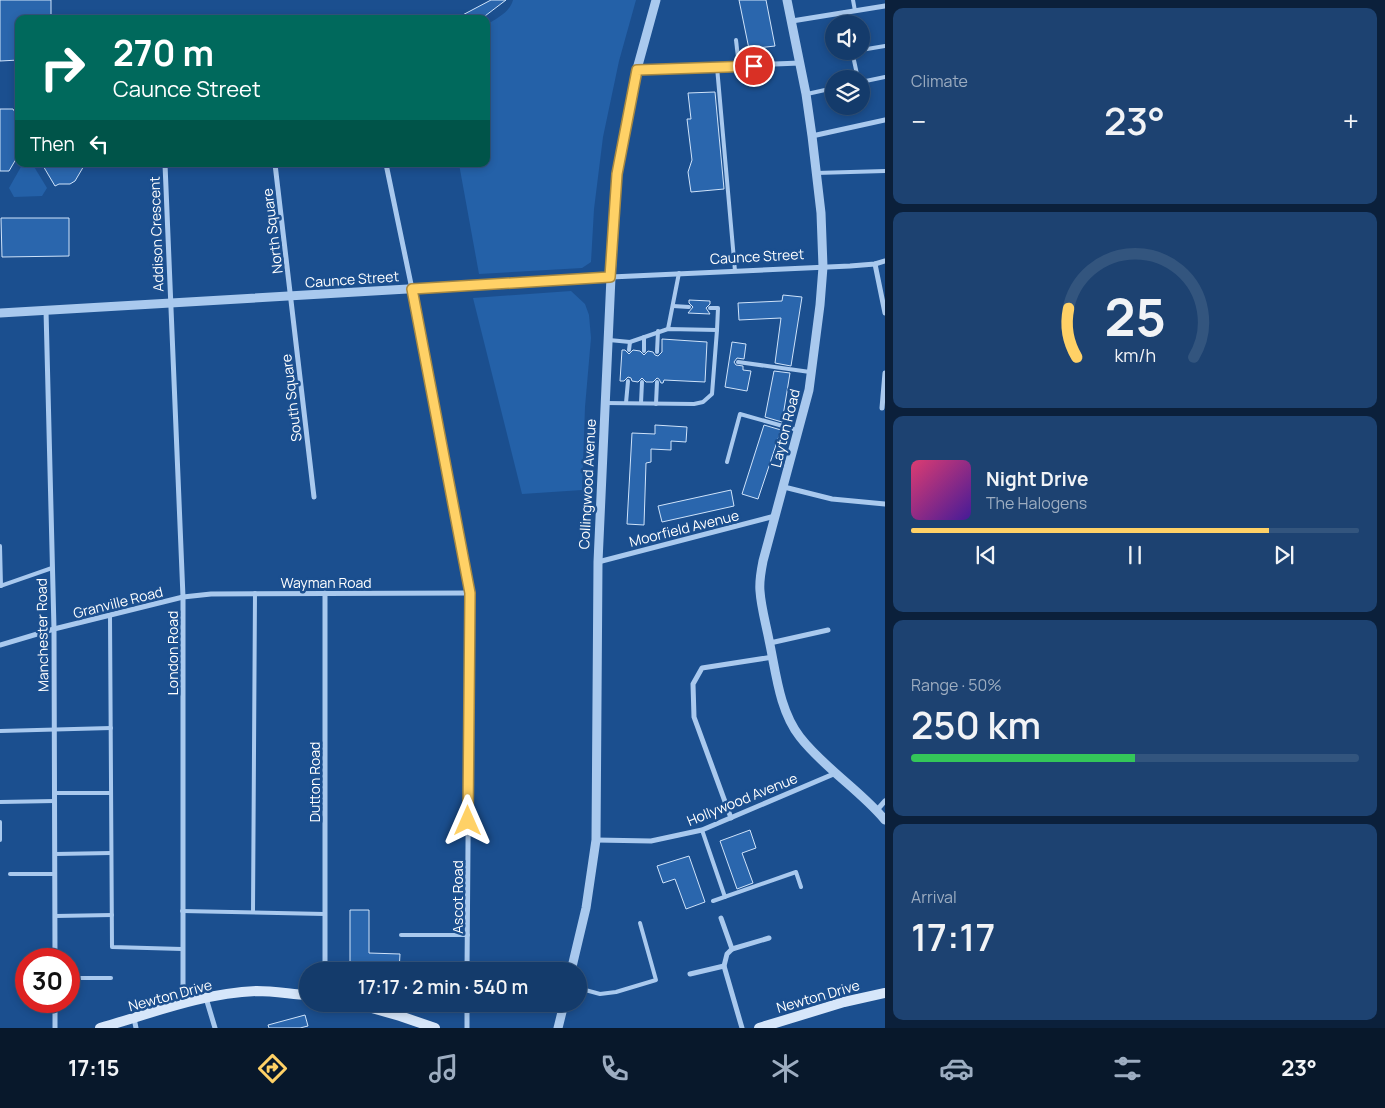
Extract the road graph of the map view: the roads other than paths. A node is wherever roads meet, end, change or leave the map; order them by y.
1 (656, 0) edge
2 (787, 0) edge
3 (853, 0) edge
4 (885, 6) edge
5 (855, 11) junction
6 (845, 12) junction
7 (846, 15) edge
8 (792, 21) junction
9 (736, 40) dead end
10 (885, 46) edge
11 (870, 48) edge
12 (800, 63) junction
13 (739, 66) junction
14 (718, 67) junction
15 (637, 70) junction
16 (885, 77) edge
17 (870, 80) edge
18 (825, 90) edge
19 (806, 94) junction
20 (885, 120) edge
21 (812, 136) junction
22 (165, 167) edge
23 (275, 167) edge
24 (387, 167) edge
25 (885, 171) edge
26 (816, 173) junction
27 (885, 261) edge
28 (874, 264) junction
29 (823, 267) junction
30 (735, 271) junction
31 (679, 273) junction
32 (610, 277) junction
33 (412, 289) junction
34 (291, 296) junction
35 (170, 303) junction
36 (673, 306) junction
37 (689, 306) dead end
38 (710, 308) dead end
39 (46, 310) junction
40 (0, 313) edge
41 (885, 313) edge
42 (668, 329) junction
43 (717, 330) junction
44 (658, 331) junction
45 (644, 337) junction
46 (608, 340) junction
47 (630, 342) junction
48 (629, 350) dead end
49 (644, 351) dead end
50 (657, 352) dead end
51 (738, 362) dead end
52 (812, 372) junction
53 (885, 373) edge
54 (628, 381) dead end
55 (642, 382) dead end
56 (656, 382) dead end
57 (605, 403) junction
58 (626, 403) junction
59 (641, 403) junction
60 (656, 404) junction
61 (882, 408) dead end
62 (799, 430) junction
63 (727, 462) dead end
64 (784, 487) junction
65 (314, 497) dead end
66 (885, 504) edge
67 (775, 516) junction
68 (0, 546) edge
69 (598, 562) junction
70 (52, 568) junction
71 (0, 586) edge
72 (255, 593) junction
73 (325, 593) junction
74 (470, 593) junction
75 (183, 597) junction
76 (110, 616) junction
77 (54, 629) junction
78 (828, 630) dead end
79 (770, 643) junction
80 (0, 646) edge
81 (773, 657) junction
82 (111, 728) junction
83 (54, 730) junction
84 (0, 731) edge
85 (836, 773) junction
86 (54, 793) junction
87 (111, 793) junction
88 (55, 801) junction
89 (0, 802) edge
90 (885, 802) edge
91 (877, 810) junction
92 (731, 818) junction
93 (885, 820) edge
94 (0, 822) edge
95 (702, 830) junction
96 (0, 840) edge
97 (596, 840) junction
98 (111, 853) junction
99 (55, 854) junction
100 (10, 874) dead end
101 (55, 874) junction
102 (802, 887) dead end
103 (725, 897) junction
104 (713, 901) dead end
105 (182, 911) junction
106 (253, 912) junction
107 (325, 914) junction
108 (112, 915) junction
109 (55, 916) junction
110 (721, 918) dead end
111 (640, 923) dead end
112 (401, 935) dead end
113 (468, 935) junction
114 (769, 938) dead end
115 (55, 948) edge
116 (182, 949) junction
117 (732, 949) junction
118 (325, 962) edge
119 (467, 962) edge
120 (574, 962) edge
121 (724, 966) junction
122 (690, 974) dead end
123 (80, 978) edge
124 (111, 978) dead end
125 (587, 990) edge
126 (885, 992) edge
127 (299, 994) edge
128 (206, 998) junction
129 (186, 1002) junction
130 (387, 1012) edge
131 (467, 1012) edge
132 (562, 1012) edge
133 (55, 1013) edge
134 (135, 1023) edge
135 (55, 1028) edge
136 (100, 1028) edge
137 (214, 1028) edge
138 (434, 1028) edge
139 (467, 1028) edge
140 (558, 1028) edge
141 (742, 1028) edge
142 (759, 1028) edge

1 - 15 street, Collingwood Avenue
2 - 8 street, Layton Road
3 - 5 lane
4 - 5 street
5 - 6 street
6 - 7 lane
6 - 8 street
8 - 12 street, Layton Road
9 - 13 lane
10 - 11 lane
12 - 13 street
12 - 19 street, Layton Road
13 - 14 street
14 - 15 street
14 - 30 lane
15 - 32 street, Collingwood Avenue
16 - 17 lane
18 - 19 lane
19 - 21 street, Layton Road
20 - 21 street
21 - 26 street, Layton Road
22 - 35 street, Addison Crescent
23 - 34 street, North Square
24 - 33 street
25 - 26 lane
26 - 29 street, Layton Road
27 - 28 street, Caunce Street
28 - 29 street, Caunce Street
28 - 41 street
29 - 30 street, Caunce Street
29 - 52 street, Layton Road
30 - 31 street, Caunce Street
31 - 32 street, Caunce Street
31 - 36 lane
32 - 33 street, Caunce Street
32 - 46 street, Collingwood Avenue
33 - 34 street, Caunce Street
33 - 74 street, Ascot Road
34 - 35 street, Caunce Street
34 - 65 street, South Square
35 - 39 street, Caunce Street
35 - 75 street, London Road
36 - 37 lane
36 - 42 lane
38 - 43 lane
39 - 40 street, Caunce Street
39 - 70 street, Manchester Road
42 - 43 lane
42 - 44 lane
43 - 60 lane
44 - 45 lane
44 - 50 lane
45 - 47 lane
45 - 49 lane
46 - 47 lane
46 - 57 street, Collingwood Avenue
47 - 48 lane
51 - 52 lane
52 - 62 street, Layton Road
53 - 61 street
54 - 58 lane
55 - 59 lane
56 - 60 lane
57 - 58 lane
57 - 69 street, Collingwood Avenue
58 - 59 lane
59 - 60 lane
62 - 63 lane
62 - 64 street, Layton Road
64 - 66 street
64 - 67 street, Layton Road
67 - 69 street, Moorfield Avenue
67 - 79 street, Layton Road
68 - 71 lane
69 - 97 street, Collingwood Avenue
70 - 71 lane
70 - 77 street, Manchester Road
72 - 73 street, Wayman Road
72 - 75 street, Wayman Road
72 - 106 lane
73 - 74 street, Wayman Road
73 - 107 street, Dutton Road
74 - 113 street, Ascot Road
75 - 76 street, Granville Road
75 - 105 street, London Road
76 - 77 street, Granville Road
76 - 82 lane
77 - 80 street, Granville Road
77 - 83 street, Manchester Road
78 - 79 street
79 - 81 street, Layton Road
81 - 85 street, Layton Road
81 - 92 street
82 - 83 lane
82 - 87 lane
83 - 84 lane
83 - 86 street, Manchester Road
85 - 91 street, Layton Road
85 - 92 street, Hollywood Avenue
86 - 87 lane
86 - 88 street, Manchester Road
87 - 98 lane
88 - 89 lane
88 - 99 street, Manchester Road
90 - 91 street
91 - 93 street, Layton Road
92 - 95 street, Hollywood Avenue
94 - 96 lane
95 - 97 street, Hollywood Avenue
95 - 103 lane
97 - 120 street, Collingwood Avenue
98 - 99 lane
98 - 108 lane
99 - 101 street, Manchester Road
100 - 101 lane
101 - 109 street, Manchester Road
102 - 103 lane
103 - 104 lane
105 - 106 lane
105 - 116 street, London Road
106 - 107 lane
107 - 118 street, Dutton Road
108 - 109 lane
108 - 116 lane
109 - 115 street, Manchester Road
110 - 117 street
111 - 125 lane
112 - 113 lane
113 - 119 street, Ascot Road
114 - 117 street
116 - 129 street, London Road
117 - 121 street
121 - 122 street
121 - 141 street
123 - 124 lane
126 - 142 main road, Newton Drive
127 - 128 main road, Newton Drive
128 - 129 main road, Newton Drive
128 - 137 street
129 - 134 main road, Newton Drive
130 - 138 main road
131 - 139 street
132 - 140 street
133 - 135 street
134 - 136 main road, Newton Drive

